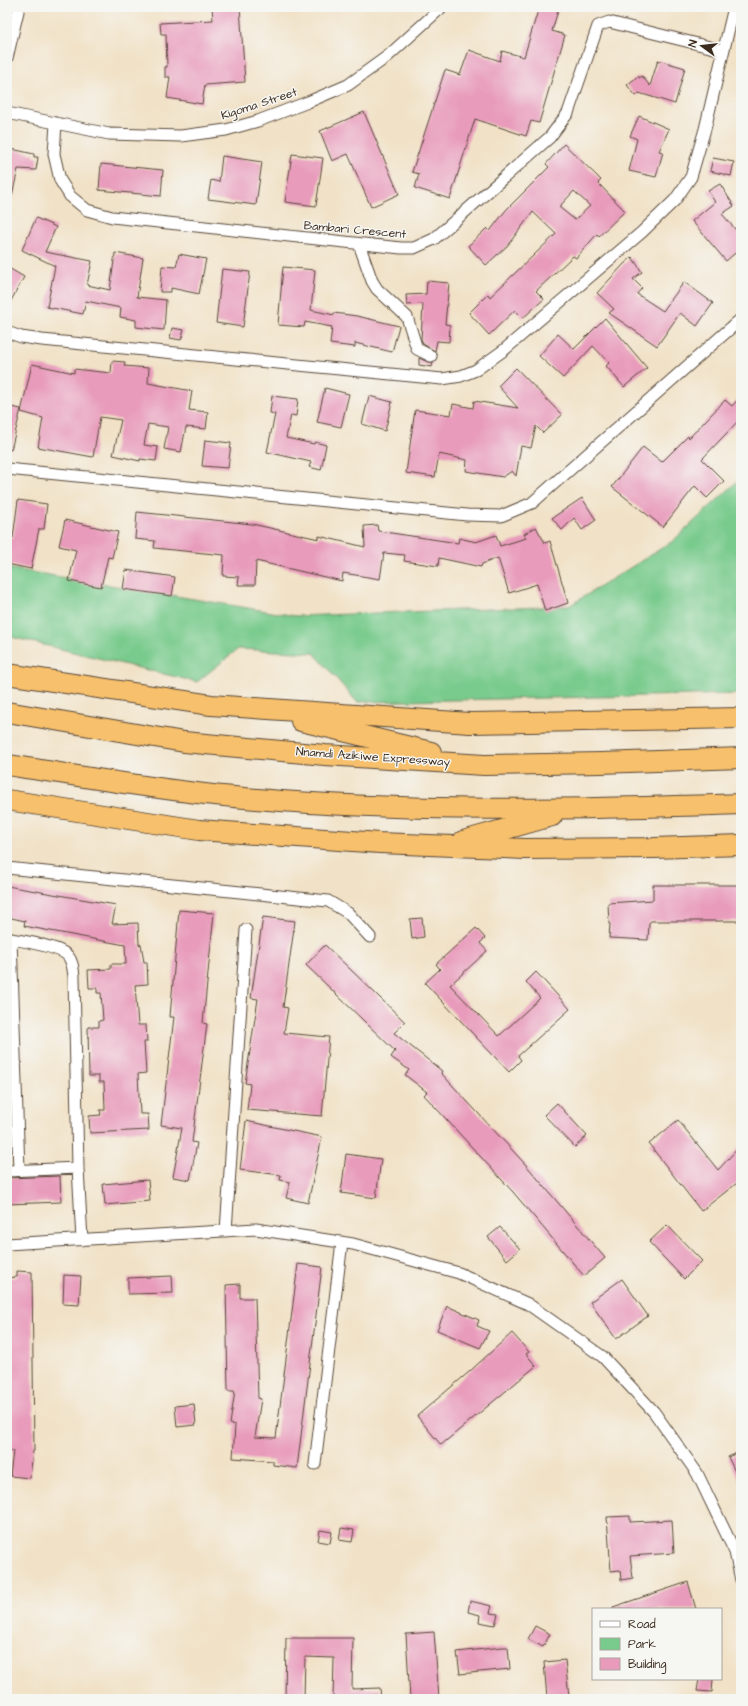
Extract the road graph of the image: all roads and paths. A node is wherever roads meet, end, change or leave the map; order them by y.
1 (19, 7) edge
2 (442, 7) edge
3 (734, 7) edge
4 (722, 50) junction
5 (7, 58) edge
6 (7, 113) edge
7 (56, 124) junction
8 (358, 244) junction
9 (741, 319) edge
10 (7, 332) edge
11 (431, 356) dead end
12 (7, 469) edge
13 (7, 674) edge
14 (244, 707) junction
15 (7, 712) edge
16 (741, 718) edge
17 (741, 758) edge
18 (7, 765) edge
19 (484, 765) junction
20 (7, 800) edge
21 (741, 804) edge
22 (572, 810) junction
23 (741, 845) edge
24 (448, 846) junction
25 (7, 868) edge
26 (246, 930) dead end
27 (9, 938) edge
28 (370, 938) dead end
29 (78, 1168) junction
30 (7, 1170) edge
31 (19, 1170) junction
32 (226, 1231) junction
33 (82, 1240) junction
34 (342, 1242) junction
35 (7, 1244) edge
36 (315, 1464) dead end
37 (741, 1580) edge

1 - 5 street
2 - 7 street, Kigoma Street
3 - 4 street
4 - 8 street, Bambari Crescent
4 - 10 street
6 - 7 street, Kigoma Street
7 - 8 street, Bambari Crescent
8 - 11 street
9 - 12 street
13 - 14 highway
14 - 16 highway
14 - 19 highway
15 - 19 highway, Nnamdi Azikiwe Expressway
17 - 19 highway, Nnamdi Azikiwe Expressway
18 - 22 highway
20 - 24 highway
21 - 22 highway
22 - 24 highway
23 - 24 highway
25 - 28 street
26 - 32 street
27 - 29 street
27 - 31 street
29 - 31 street
29 - 33 street
30 - 31 street
32 - 33 street
32 - 34 street
33 - 35 street
34 - 36 street
34 - 37 street

